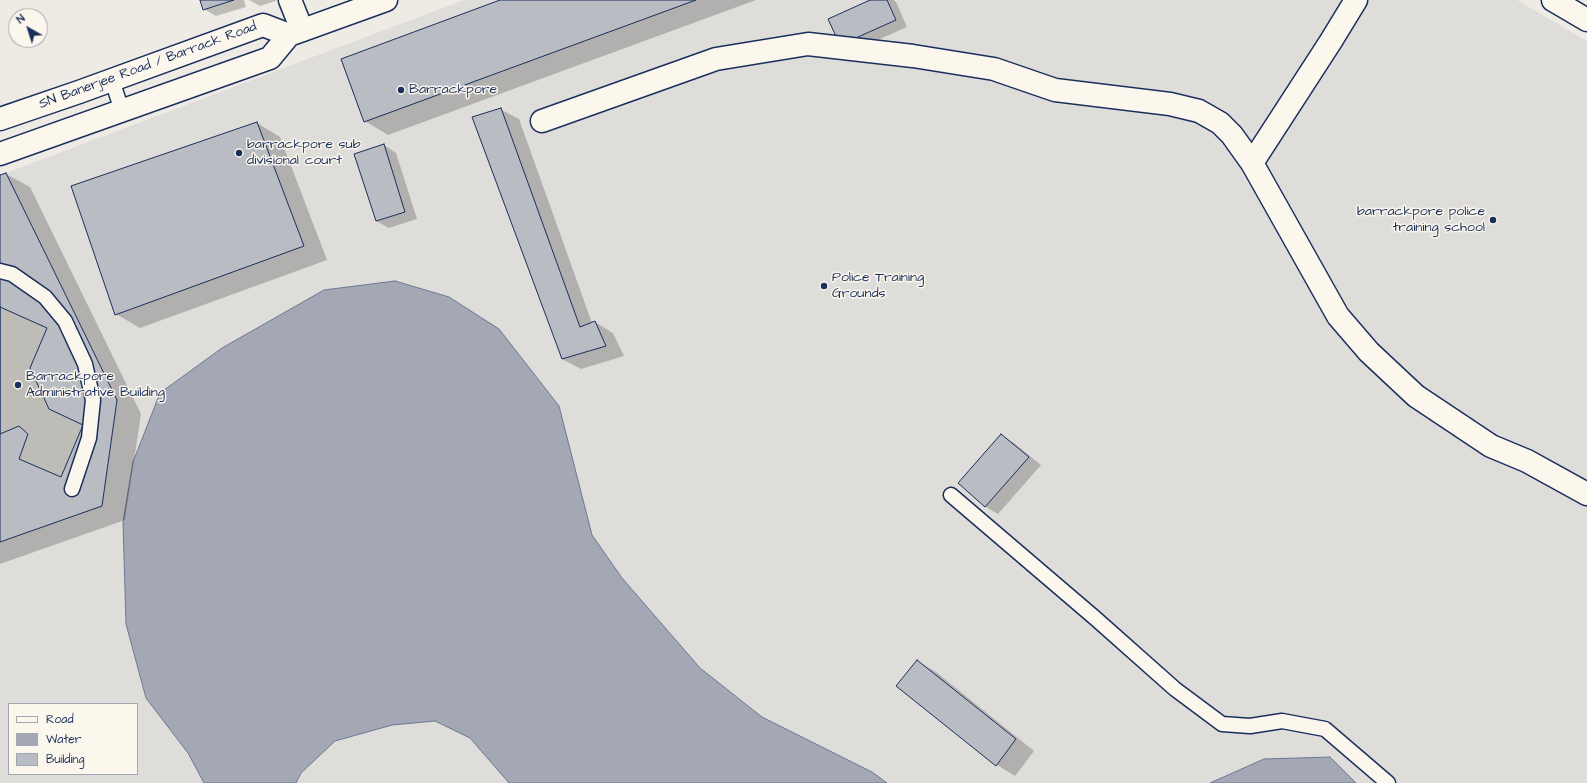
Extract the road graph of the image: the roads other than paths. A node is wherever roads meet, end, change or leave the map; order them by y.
1 (290, 0) edge
2 (386, 0) edge
3 (1356, 0) edge
4 (1553, 0) edge
5 (1587, 20) edge
6 (295, 33) junction
7 (112, 80) junction
8 (122, 111) junction
9 (0, 119) edge
10 (542, 121) dead end
11 (0, 154) edge
12 (1252, 163) junction
13 (0, 271) edge
14 (72, 489) dead end
15 (1587, 494) edge
16 (951, 495) dead end
17 (1388, 783) edge

1 - 6 street
2 - 6 street
3 - 12 street
4 - 5 street
6 - 7 street, SN Banerjee Road / Barrack Road
6 - 8 street
7 - 8 lane
7 - 9 street, SN Banerjee Road / Barrack Road
8 - 11 street
10 - 12 street
12 - 15 street
13 - 14 lane
16 - 17 lane

